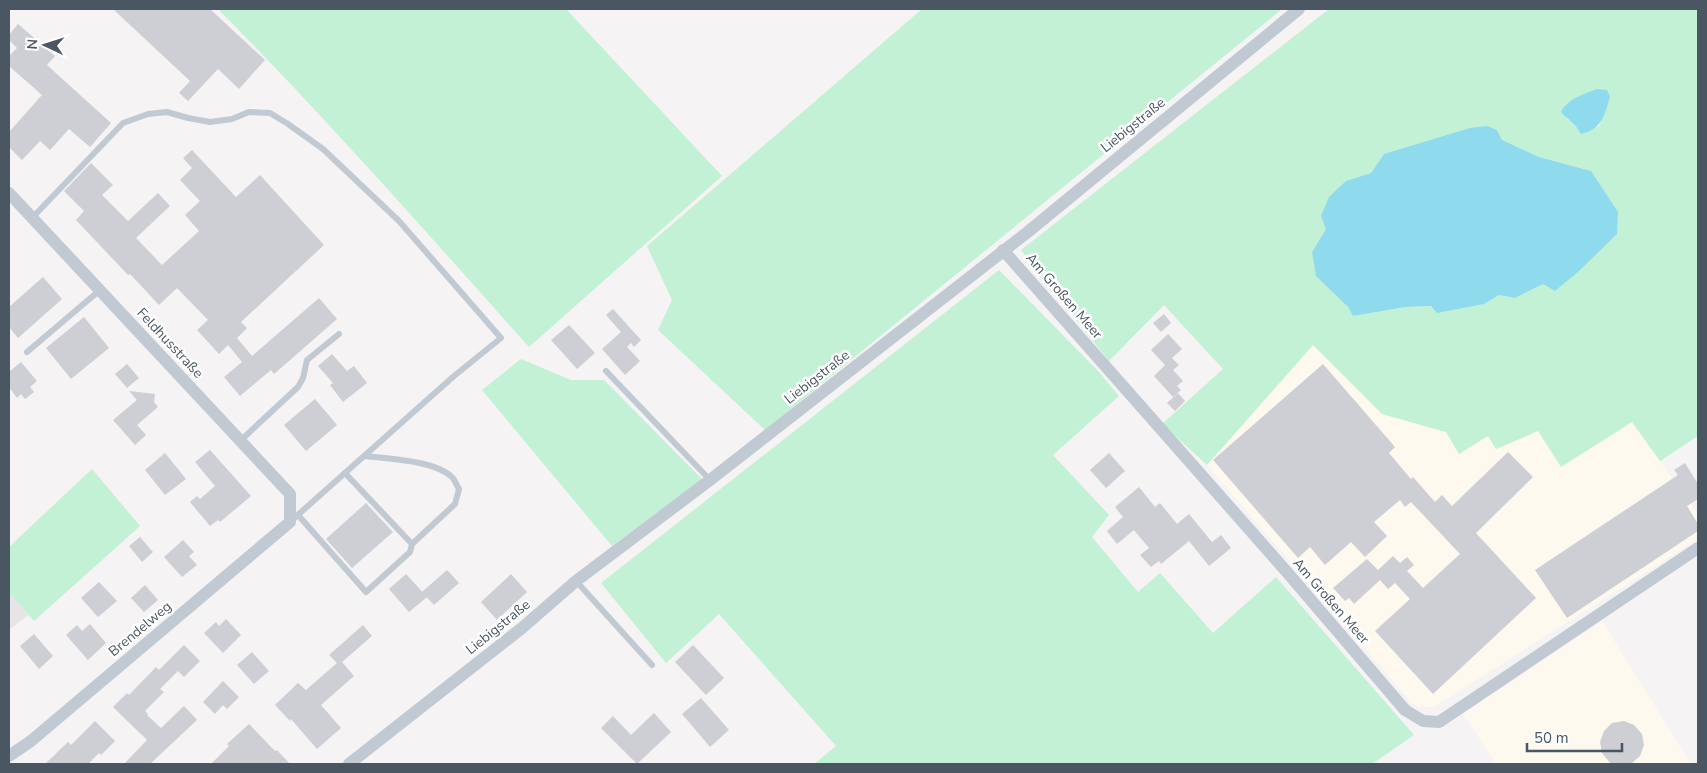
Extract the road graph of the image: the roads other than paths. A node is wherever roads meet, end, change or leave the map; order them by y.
1 (1299, 9) edge
2 (9, 193) edge
3 (32, 218) junction
4 (1003, 250) junction
5 (100, 290) junction
6 (339, 334) dead end
7 (27, 352) dead end
8 (606, 372) dead end
9 (240, 441) junction
10 (365, 456) junction
11 (345, 473) junction
12 (710, 480) junction
13 (294, 518) junction
14 (412, 544) junction
15 (1698, 548) edge
16 (576, 581) junction
17 (652, 666) dead end
18 (9, 756) edge
19 (350, 764) edge

1 - 4 street, Liebigstraße
2 - 3 street, Feldhusstraße
3 - 5 street, Feldhusstraße
3 - 10 lane
4 - 12 street, Liebigstraße
4 - 15 street, Am Großen Meer
5 - 7 lane
5 - 9 street, Feldhusstraße
6 - 9 lane
8 - 12 lane
9 - 13 street, Feldhusstraße
10 - 11 lane
10 - 14 lane
11 - 13 lane
11 - 14 lane
12 - 16 street, Liebigstraße
13 - 14 lane
13 - 18 street, Brendelweg
16 - 17 lane
16 - 19 street, Liebigstraße

